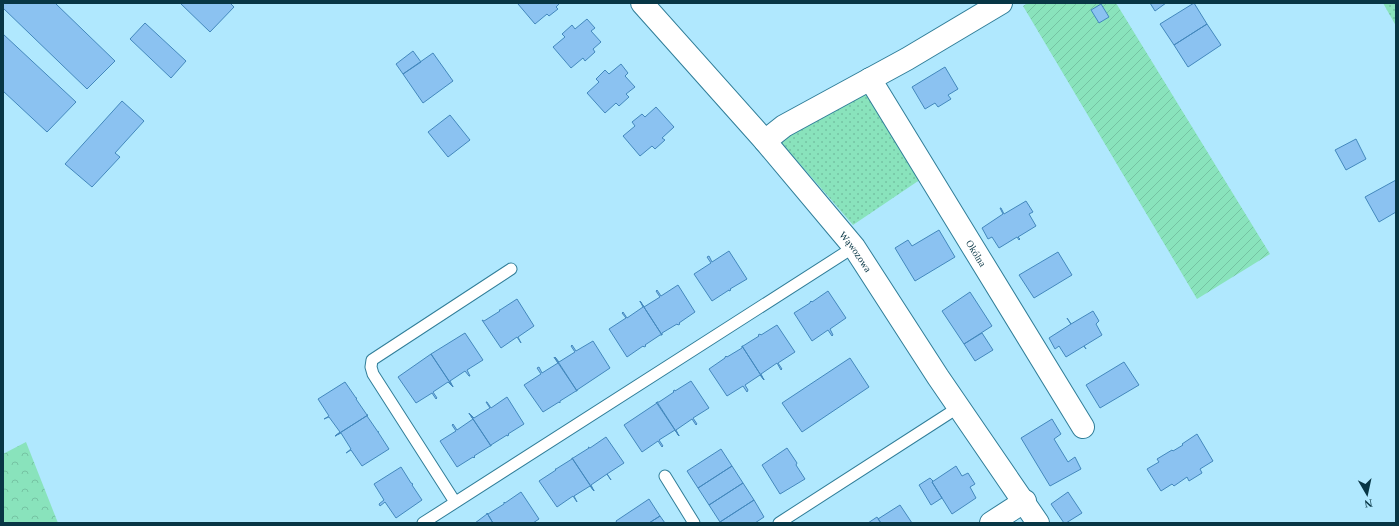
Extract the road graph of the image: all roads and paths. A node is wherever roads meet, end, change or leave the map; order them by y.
1 (642, 3) edge
2 (1001, 3) edge
3 (870, 79) junction
4 (764, 141) junction
5 (854, 247) junction
6 (511, 269) dead end
7 (959, 407) junction
8 (1083, 428) dead end
9 (664, 476) dead end
10 (1024, 501) junction
11 (455, 502) junction
12 (423, 523) edge
13 (694, 523) edge
14 (779, 523) edge
15 (991, 523) edge
16 (1038, 523) edge

1 - 4 street, Wąwozowa
2 - 3 street
3 - 4 street
3 - 8 street, Okólna
4 - 5 street, Wąwozowa
5 - 7 street, Wąwozowa
5 - 11 lane
6 - 11 lane
7 - 10 street, Wąwozowa
7 - 14 lane
9 - 13 lane
10 - 15 street
10 - 16 street, Wąwozowa
11 - 12 lane

